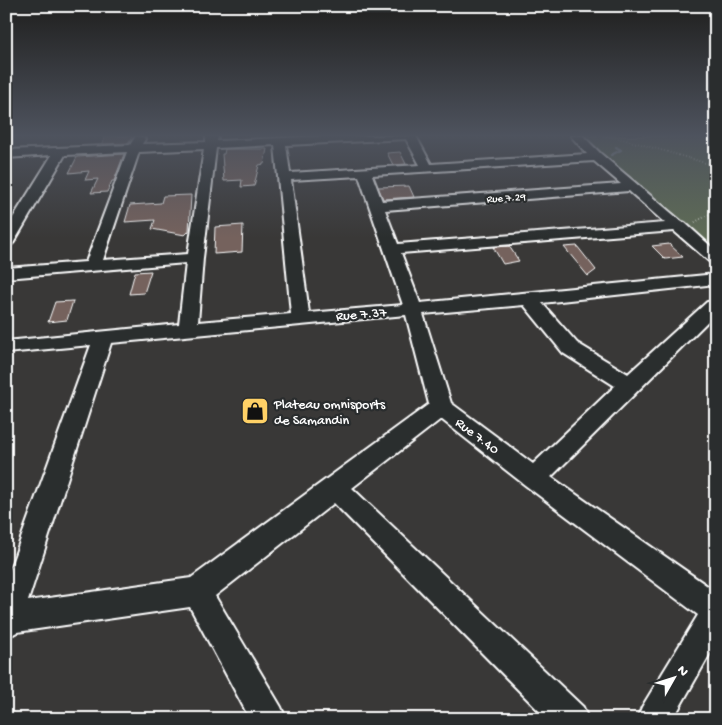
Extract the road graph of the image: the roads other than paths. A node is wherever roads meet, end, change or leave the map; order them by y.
1 (50, 170) edge
2 (126, 170) edge
3 (207, 170) edge
4 (282, 170) edge
5 (382, 170) edge
6 (612, 170) edge
7 (364, 171) junction
8 (283, 177) junction
9 (634, 187) junction
10 (377, 206) junction
11 (680, 226) junction
12 (6, 242) edge
13 (393, 249) junction
14 (195, 258) junction
15 (716, 259) edge
16 (93, 266) junction
17 (6, 273) edge
18 (716, 280) edge
19 (672, 284) junction
20 (529, 299) junction
21 (714, 307) edge
22 (413, 309) junction
23 (301, 318) junction
24 (188, 329) junction
25 (103, 338) junction
26 (6, 348) edge
27 (628, 385) junction
28 (441, 407) junction
29 (534, 478) junction
30 (335, 488) junction
31 (197, 592) junction
32 (716, 612) edge
33 (7, 620) edge
34 (270, 719) edge
35 (571, 719) edge
36 (654, 719) edge

1 - 12 street
2 - 16 street
3 - 14 street
4 - 8 street
5 - 7 street
6 - 9 street
7 - 8 street
7 - 10 street
8 - 23 street
9 - 10 street, Rue 7.29
9 - 11 street
10 - 13 street
11 - 13 street
11 - 15 street
13 - 22 street
14 - 16 street
14 - 24 street
16 - 17 street
18 - 19 street, Rue 7.37
19 - 20 street, Rue 7.37
19 - 21 street
20 - 22 street, Rue 7.37
20 - 27 street
21 - 27 street
22 - 23 street, Rue 7.37
22 - 28 street
23 - 24 street, Rue 7.37
24 - 25 street, Rue 7.37
25 - 26 street, Rue 7.37
25 - 33 street
27 - 29 street
28 - 29 street, Rue 7.40
28 - 30 street
29 - 32 street, Rue 7.40
30 - 31 street
30 - 35 street
31 - 33 street
31 - 34 street
32 - 36 street

